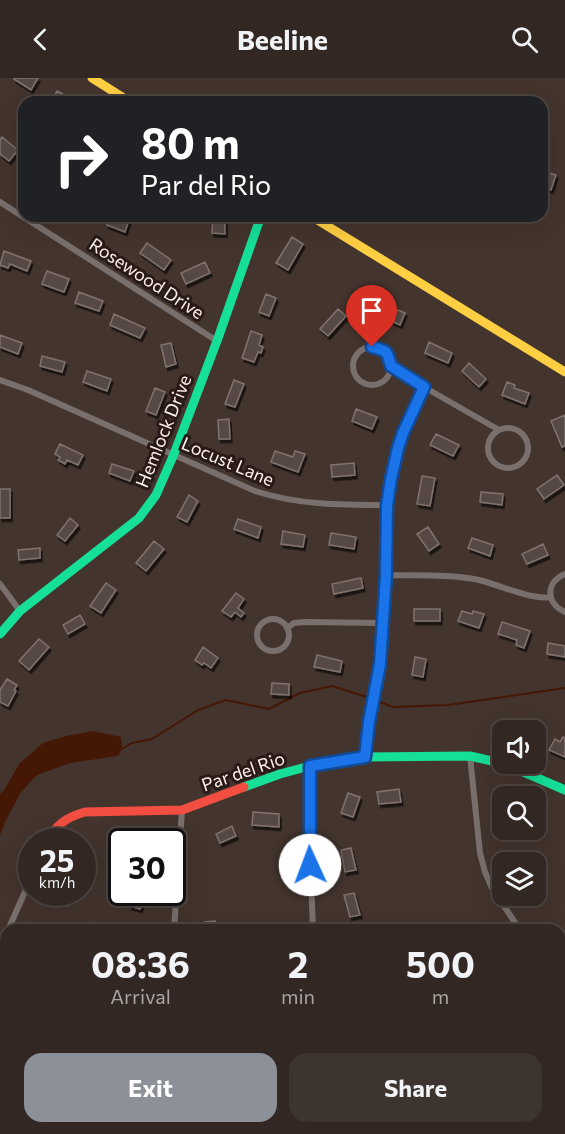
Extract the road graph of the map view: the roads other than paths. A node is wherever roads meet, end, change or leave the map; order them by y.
1 (92, 78) edge
2 (120, 96) edge
3 (0, 202) edge
4 (18, 214) edge
5 (31, 222) edge
6 (259, 222) edge
7 (321, 222) edge
8 (217, 341) junction
9 (391, 366) junction
10 (565, 372) edge
11 (0, 380) edge
12 (424, 387) junction
13 (499, 430) junction
14 (174, 454) junction
15 (387, 505) junction
16 (565, 574) edge
17 (386, 575) junction
18 (0, 585) edge
19 (551, 597) junction
20 (20, 611) junction
21 (565, 612) edge
22 (381, 623) junction
23 (287, 628) junction
24 (0, 634) edge
25 (471, 756) junction
26 (365, 757) junction
27 (310, 766) junction
28 (565, 790) edge
29 (182, 810) junction
30 (55, 828) edge
31 (19, 906) edge
32 (11, 924) edge
33 (174, 924) edge
34 (313, 924) edge
35 (516, 924) edge

1 - 2 street
3 - 4 street, Rosewood Drive
5 - 8 street, Rosewood Drive
6 - 8 street, Hemlock Drive
7 - 10 street
8 - 14 street, Hemlock Drive
9 - 9 street
9 - 12 street
11 - 14 street, Locust Lane
12 - 13 street
12 - 15 street
13 - 13 street
14 - 15 street, Locust Lane
14 - 20 street, Hemlock Drive
15 - 17 street
16 - 19 street
17 - 19 street
17 - 22 street
18 - 20 street
19 - 21 street
20 - 24 street, Hemlock Drive
22 - 23 street
22 - 26 street
23 - 23 street
25 - 26 street, Par del Rio
25 - 28 street, Par del Rio
25 - 35 street
26 - 27 street, Par del Rio
27 - 29 street, Par del Rio
27 - 34 street
29 - 30 street, Par del Rio
29 - 33 street
31 - 32 street

